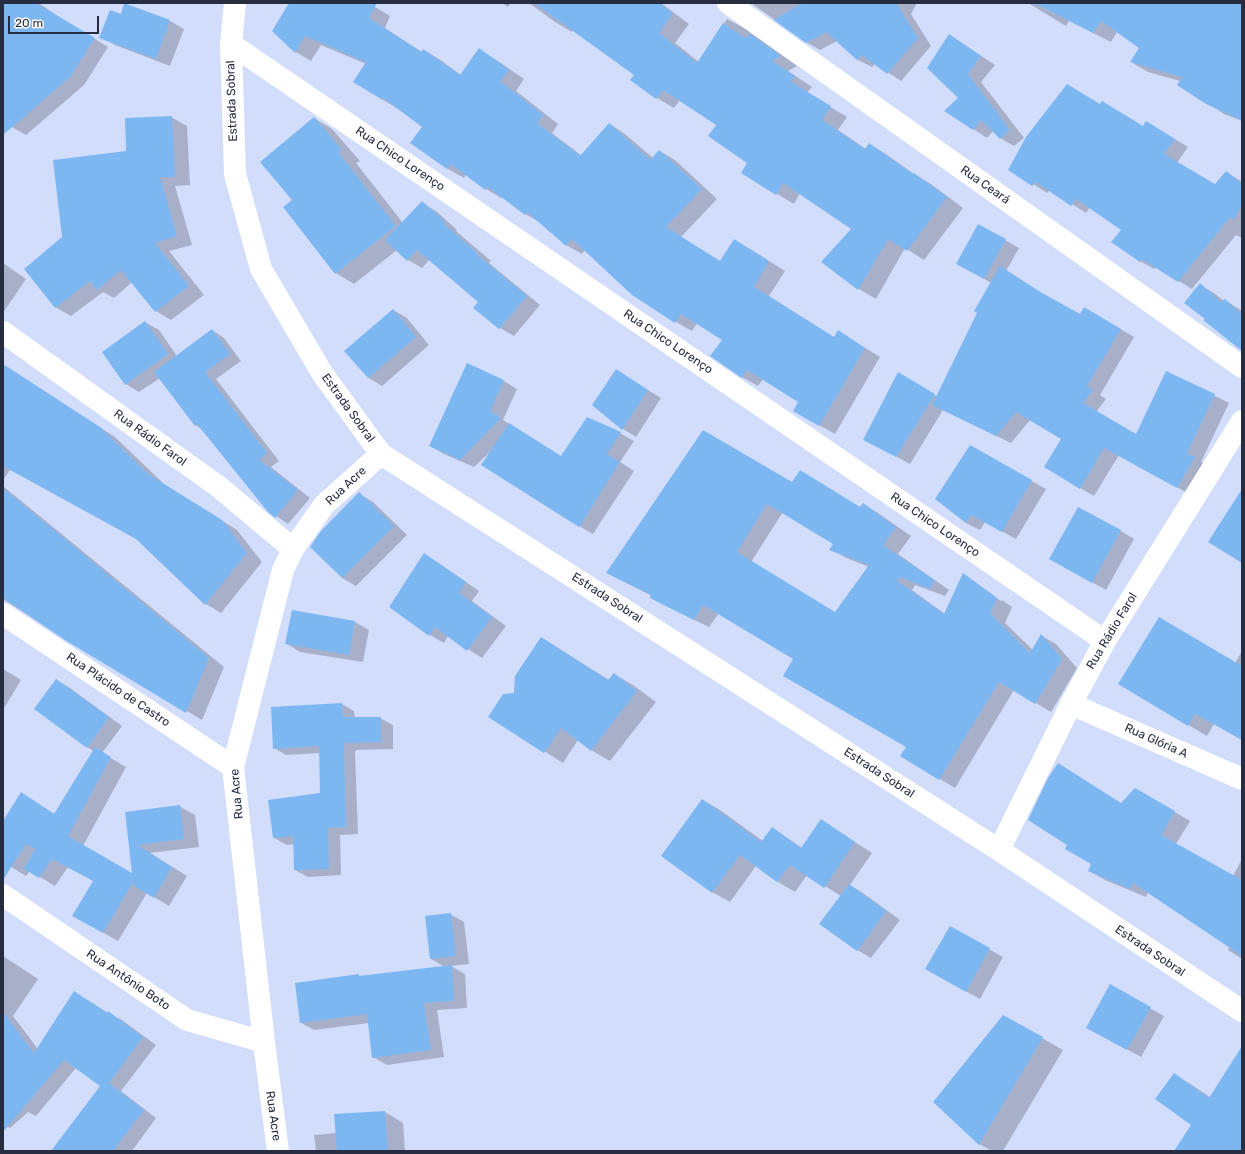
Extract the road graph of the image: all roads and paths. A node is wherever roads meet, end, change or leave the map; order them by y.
1 (235, 3) edge
2 (728, 3) edge
3 (230, 44) junction
4 (3, 332) edge
5 (1242, 367) edge
6 (1242, 421) edge
7 (381, 454) junction
8 (293, 548) junction
9 (3, 614) edge
10 (1105, 641) junction
11 (1070, 704) junction
12 (233, 767) junction
13 (1242, 779) edge
14 (999, 850) junction
15 (3, 896) edge
16 (1242, 1012) edge
17 (264, 1042) junction
18 (278, 1151) edge

1 - 3 street, Estrada Sobral
2 - 5 street, Rua Ceará
3 - 7 street, Estrada Sobral
3 - 10 street, Rua Chico Lorenço
4 - 8 street, Rua Rádio Farol
6 - 10 street, Rua Rádio Farol
7 - 8 street, Rua Acre
7 - 14 street, Estrada Sobral
8 - 12 street, Rua Acre
9 - 12 street, Rua Plácido de Castro
10 - 11 street, Rua Rádio Farol
11 - 13 street, Rua Glória A
11 - 14 street, Rua Rádio Farol
12 - 17 street, Rua Acre
14 - 16 street, Estrada Sobral
15 - 17 street, Rua Antônio Boto
17 - 18 street, Rua Acre

